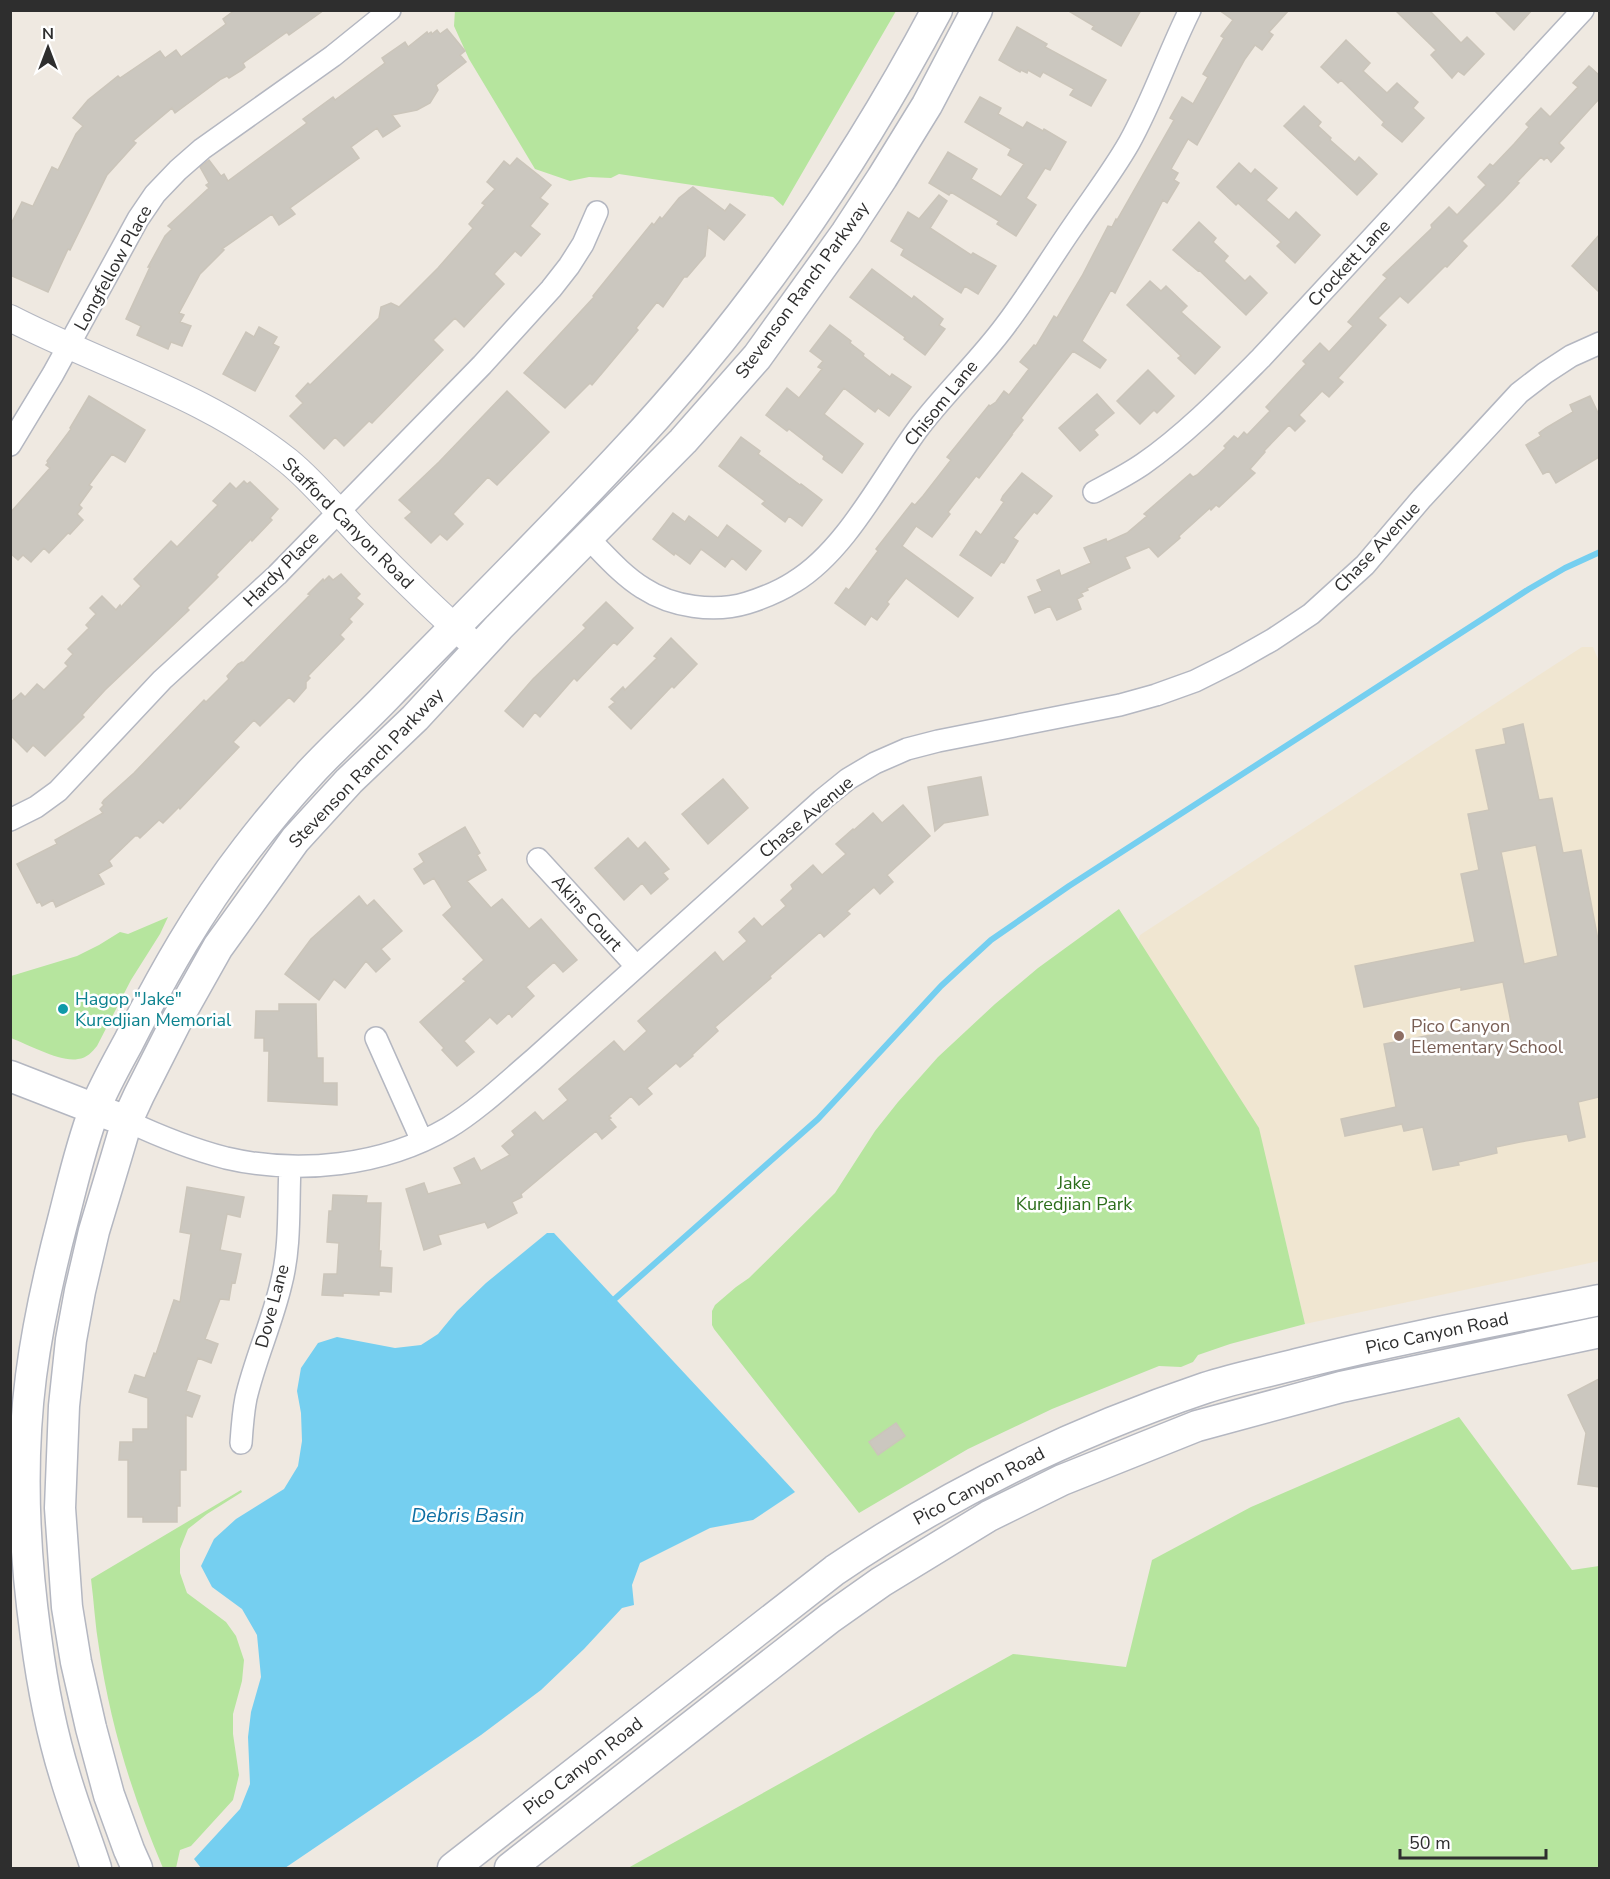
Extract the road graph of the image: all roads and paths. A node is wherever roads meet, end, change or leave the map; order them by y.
1 (390, 10) edge
2 (937, 10) edge
3 (976, 10) edge
4 (1190, 10) edge
5 (1583, 10) edge
6 (597, 212) dead end
7 (10, 318) edge
8 (1599, 343) edge
9 (69, 346) junction
10 (10, 445) edge
11 (1094, 492) dead end
12 (338, 511) junction
13 (588, 538) junction
14 (454, 626) junction
15 (479, 649) junction
16 (10, 820) edge
17 (538, 859) dead end
18 (636, 966) junction
19 (376, 1038) dead end
20 (10, 1076) edge
21 (95, 1108) junction
22 (127, 1122) junction
23 (422, 1141) junction
24 (290, 1166) junction
25 (1599, 1300) edge
26 (1599, 1332) edge
27 (242, 1443) dead end
28 (96, 1869) edge
29 (137, 1869) edge
30 (453, 1869) edge
31 (510, 1869) edge

1 - 9 street, Longfellow Place
2 - 14 main road, Stevenson Ranch Parkway
3 - 13 main road, Stevenson Ranch Parkway
4 - 13 street, Chisom Lane
5 - 11 street, Crockett Lane
6 - 12 street, Hardy Place
7 - 9 street, Stafford Canyon Road
8 - 18 street, Chase Avenue
9 - 10 street, Longfellow Place
9 - 12 street, Stafford Canyon Road
12 - 14 street, Stafford Canyon Road
12 - 16 street, Hardy Place
13 - 15 main road, Stevenson Ranch Parkway
14 - 15 street, Stafford Canyon Road
14 - 21 main road, Stevenson Ranch Parkway
15 - 22 main road, Stevenson Ranch Parkway
17 - 18 street, Akins Court
18 - 23 street, Chase Avenue
19 - 23 street
20 - 21 main road
21 - 22 main road
21 - 28 main road, Stevenson Ranch Parkway
22 - 24 street, Chase Avenue
22 - 29 main road, Stevenson Ranch Parkway
23 - 24 street, Chase Avenue
24 - 27 street, Dove Lane
25 - 30 main road, Pico Canyon Road
26 - 31 main road, Pico Canyon Road

